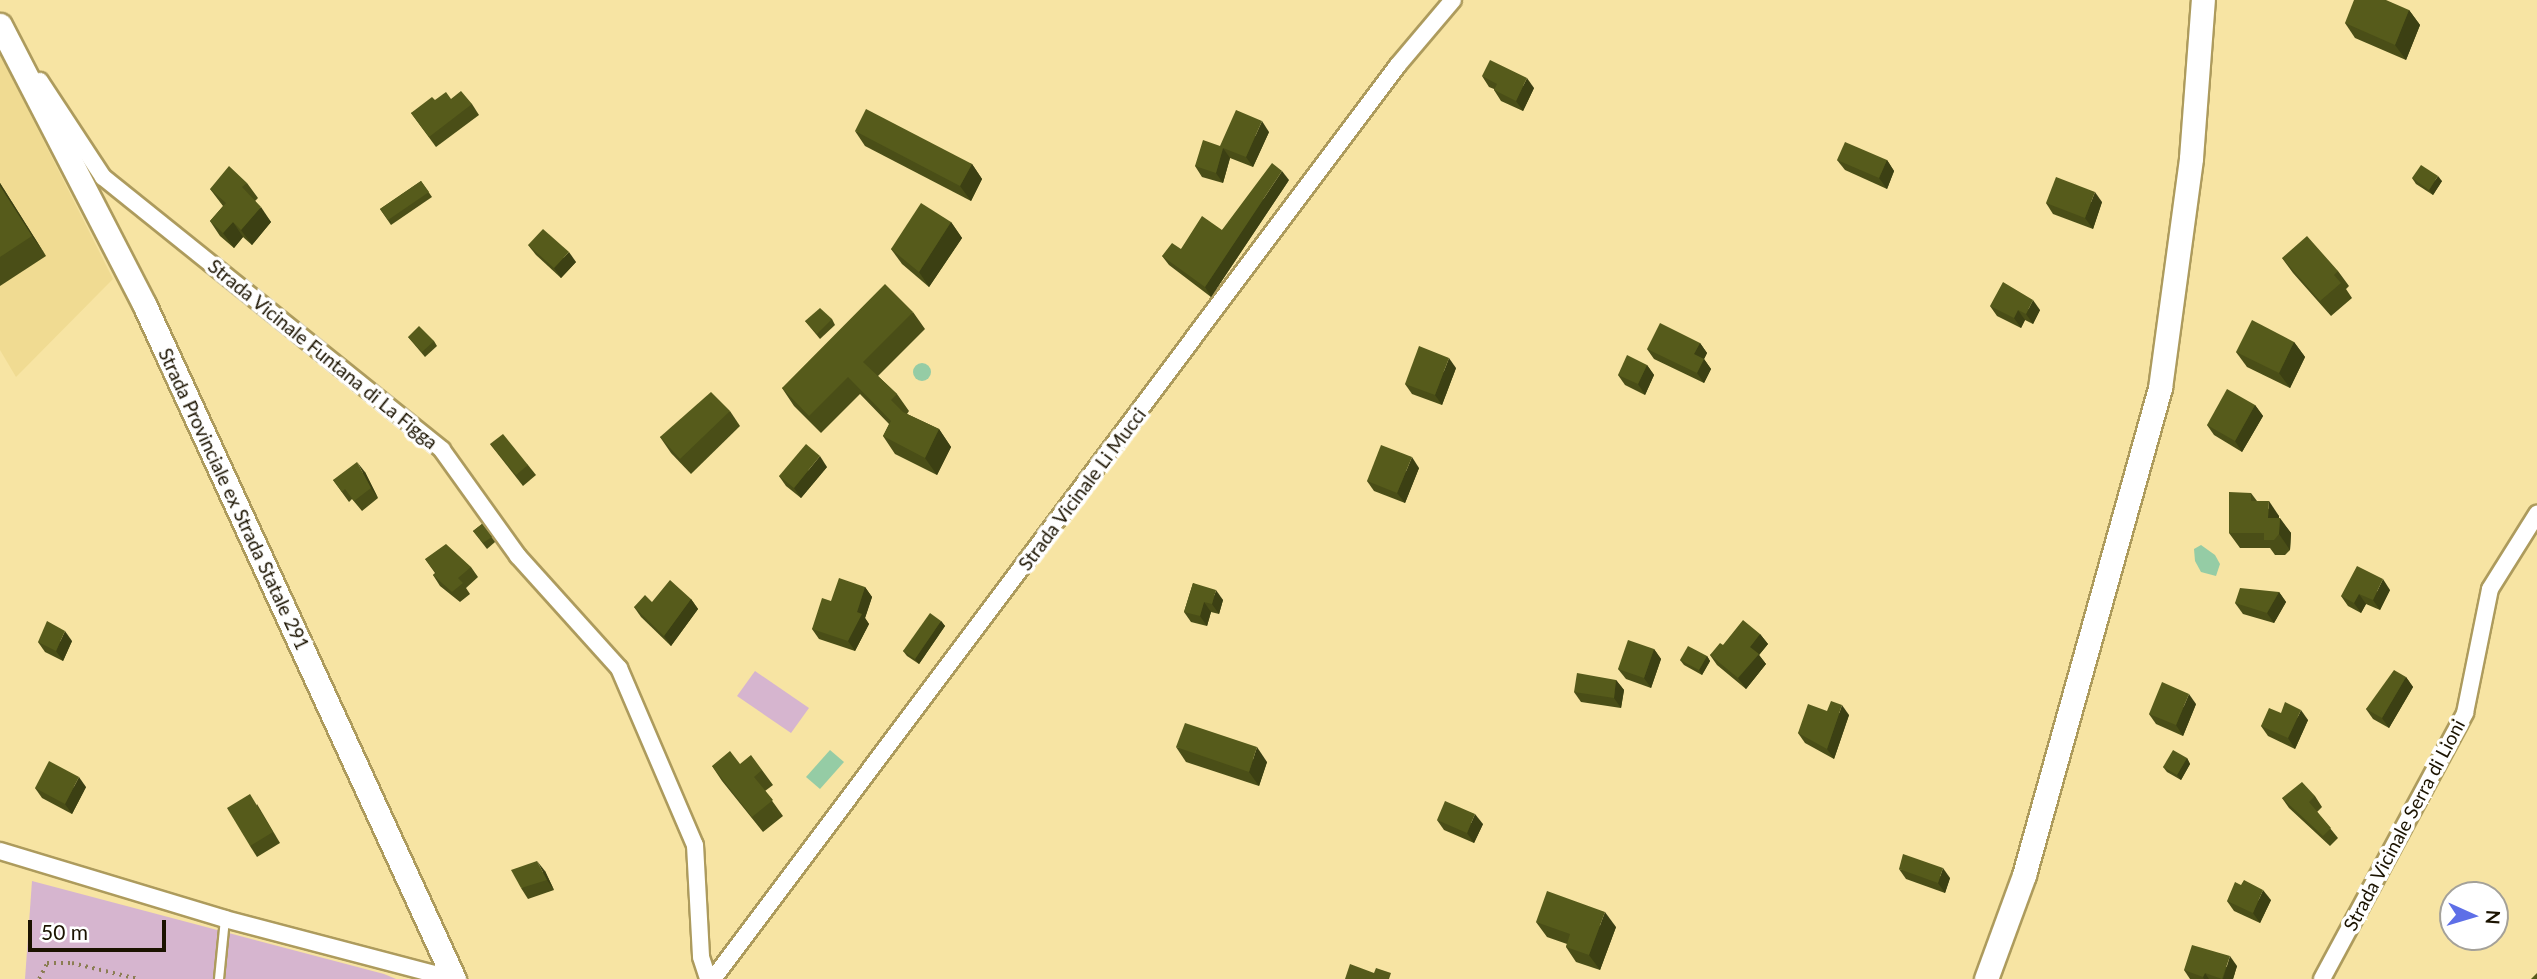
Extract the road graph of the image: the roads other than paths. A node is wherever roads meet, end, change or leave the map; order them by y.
1 (1453, 0) edge
2 (2203, 0) edge
3 (0, 25) edge
4 (2537, 514) edge
5 (0, 851) edge
6 (225, 919) junction
7 (219, 979) edge
8 (454, 979) edge
9 (710, 979) edge
10 (1986, 979) edge
11 (2322, 979) edge

1 - 9 street, Strada Vicinale Li Mucci
2 - 10 street
3 - 8 street, Strada Provinciale ex Strada Statale 291
3 - 9 street, Strada Vicinale Funtana di La Figga
4 - 11 street, Strada Vicinale Serra di Lioni
5 - 6 street
6 - 7 lane
6 - 8 street

